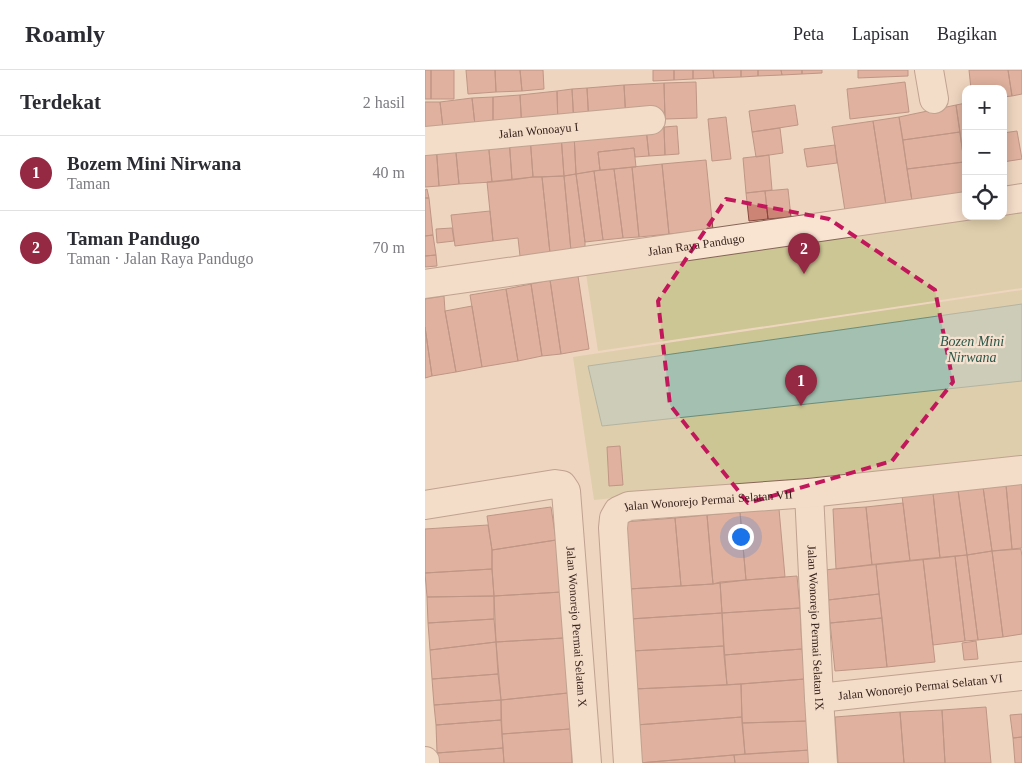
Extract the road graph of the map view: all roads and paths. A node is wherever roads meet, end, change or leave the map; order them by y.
1 (929, 70) edge
2 (934, 99) dead end
3 (651, 120) dead end
4 (425, 141) edge
5 (1022, 198) edge
6 (1007, 200) edge
7 (962, 207) edge
8 (425, 284) edge
9 (1022, 470) edge
10 (809, 493) junction
11 (425, 505) edge
12 (1022, 676) edge
13 (819, 698) junction
14 (587, 763) edge
15 (628, 763) edge
16 (823, 763) edge

1 - 2 street
3 - 4 street, Jalan Wonoayu I
5 - 6 street
7 - 8 street, Jalan Raya Pandugo
9 - 10 street, Jalan Wonorejo Permai Selatan VII
10 - 13 street, Jalan Wonorejo Permai Selatan IX
10 - 15 street, Jalan Wonorejo Permai Selatan VII
11 - 14 street, Jalan Wonorejo Permai Selatan X
12 - 13 street, Jalan Wonorejo Permai Selatan VI
13 - 16 street, Jalan Wonorejo Permai Selatan IX

